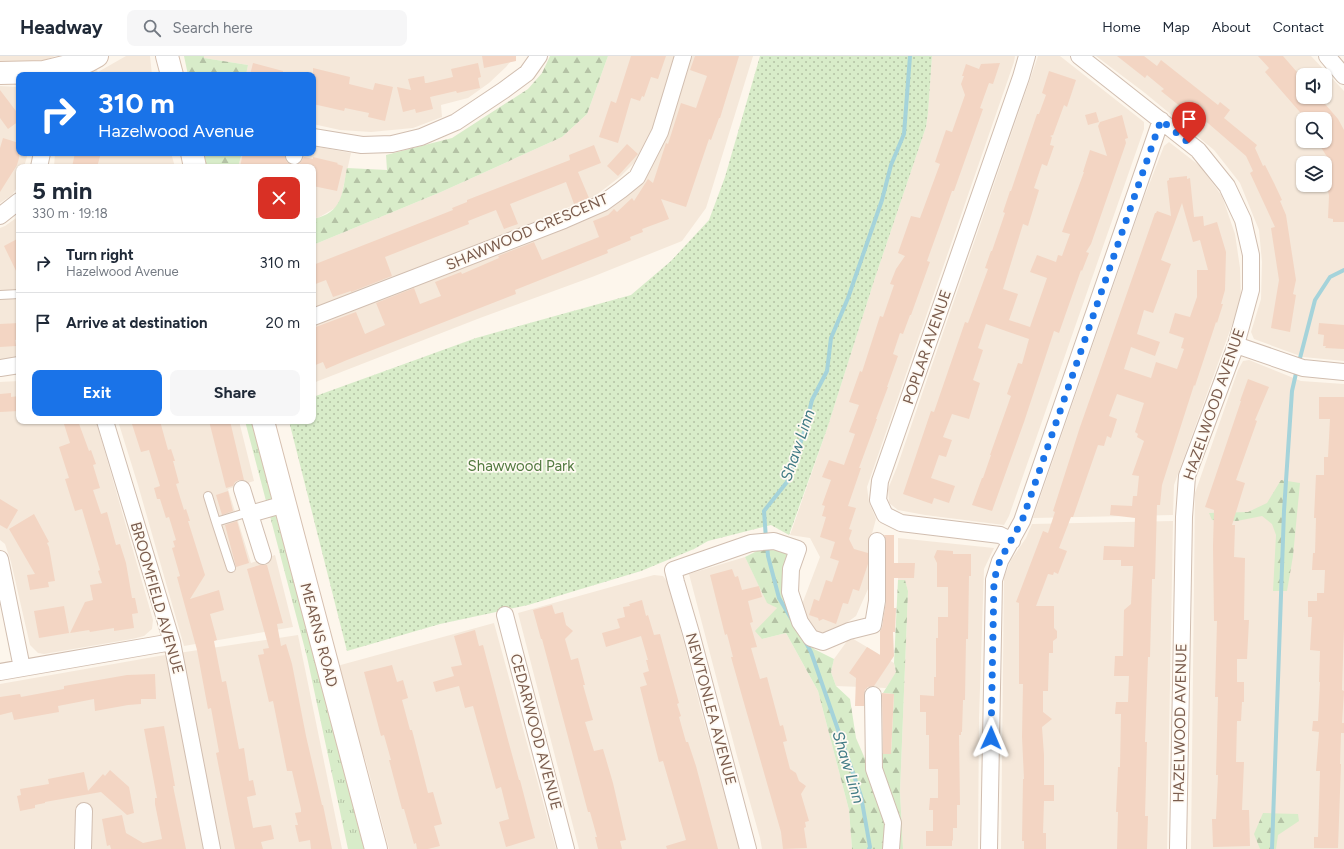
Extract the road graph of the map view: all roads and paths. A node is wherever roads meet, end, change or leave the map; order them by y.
1 (97, 56) edge
2 (167, 56) edge
3 (539, 56) edge
4 (683, 56) edge
5 (1027, 56) edge
6 (1079, 56) edge
7 (1327, 56) edge
8 (51, 72) edge
9 (171, 72) edge
10 (0, 73) edge
11 (16, 73) edge
12 (1344, 76) edge
13 (1161, 120) junction
14 (316, 137) edge
15 (16, 203) edge
16 (0, 216) edge
17 (16, 294) edge
18 (0, 295) edge
19 (316, 316) edge
20 (1236, 345) junction
21 (16, 365) edge
22 (0, 368) edge
23 (1344, 372) edge
24 (106, 424) edge
25 (264, 424) edge
26 (242, 488) dead end
27 (208, 496) dead end
28 (285, 504) junction
29 (250, 513) junction
30 (216, 522) junction
31 (876, 541) dead end
32 (1012, 541) junction
33 (262, 556) dead end
34 (0, 559) edge
35 (231, 568) dead end
36 (505, 615) dead end
37 (172, 642) junction
38 (22, 668) junction
39 (0, 672) edge
40 (873, 695) dead end
41 (84, 811) dead end
42 (83, 849) edge
43 (212, 849) edge
44 (376, 849) edge
45 (566, 849) edge
46 (748, 849) edge
47 (891, 849) edge
48 (989, 849) edge
49 (1178, 849) edge

1 - 8 street
2 - 9 street
3 - 14 street
4 - 19 street, SHAWWOOD CRESCENT
5 - 32 street, POPLAR AVENUE
6 - 13 street, HAZELWOOD AVENUE
7 - 12 street
10 - 11 street
13 - 20 street, HAZELWOOD AVENUE
13 - 32 street
15 - 16 street
17 - 18 lane
20 - 23 street
20 - 49 street, HAZELWOOD AVENUE
21 - 22 street
24 - 37 street, BROOMFIELD AVENUE
25 - 28 street, MEARNS ROAD
26 - 29 street
27 - 30 lane
28 - 29 street
28 - 44 street, MEARNS ROAD
29 - 30 lane
29 - 33 street
30 - 35 lane
31 - 46 street, NEWTONLEA AVENUE
32 - 48 street
34 - 38 street
36 - 45 street, CEDARWOOD AVENUE
37 - 38 street
37 - 43 street, BROOMFIELD AVENUE
38 - 39 street
40 - 47 street
41 - 42 street

